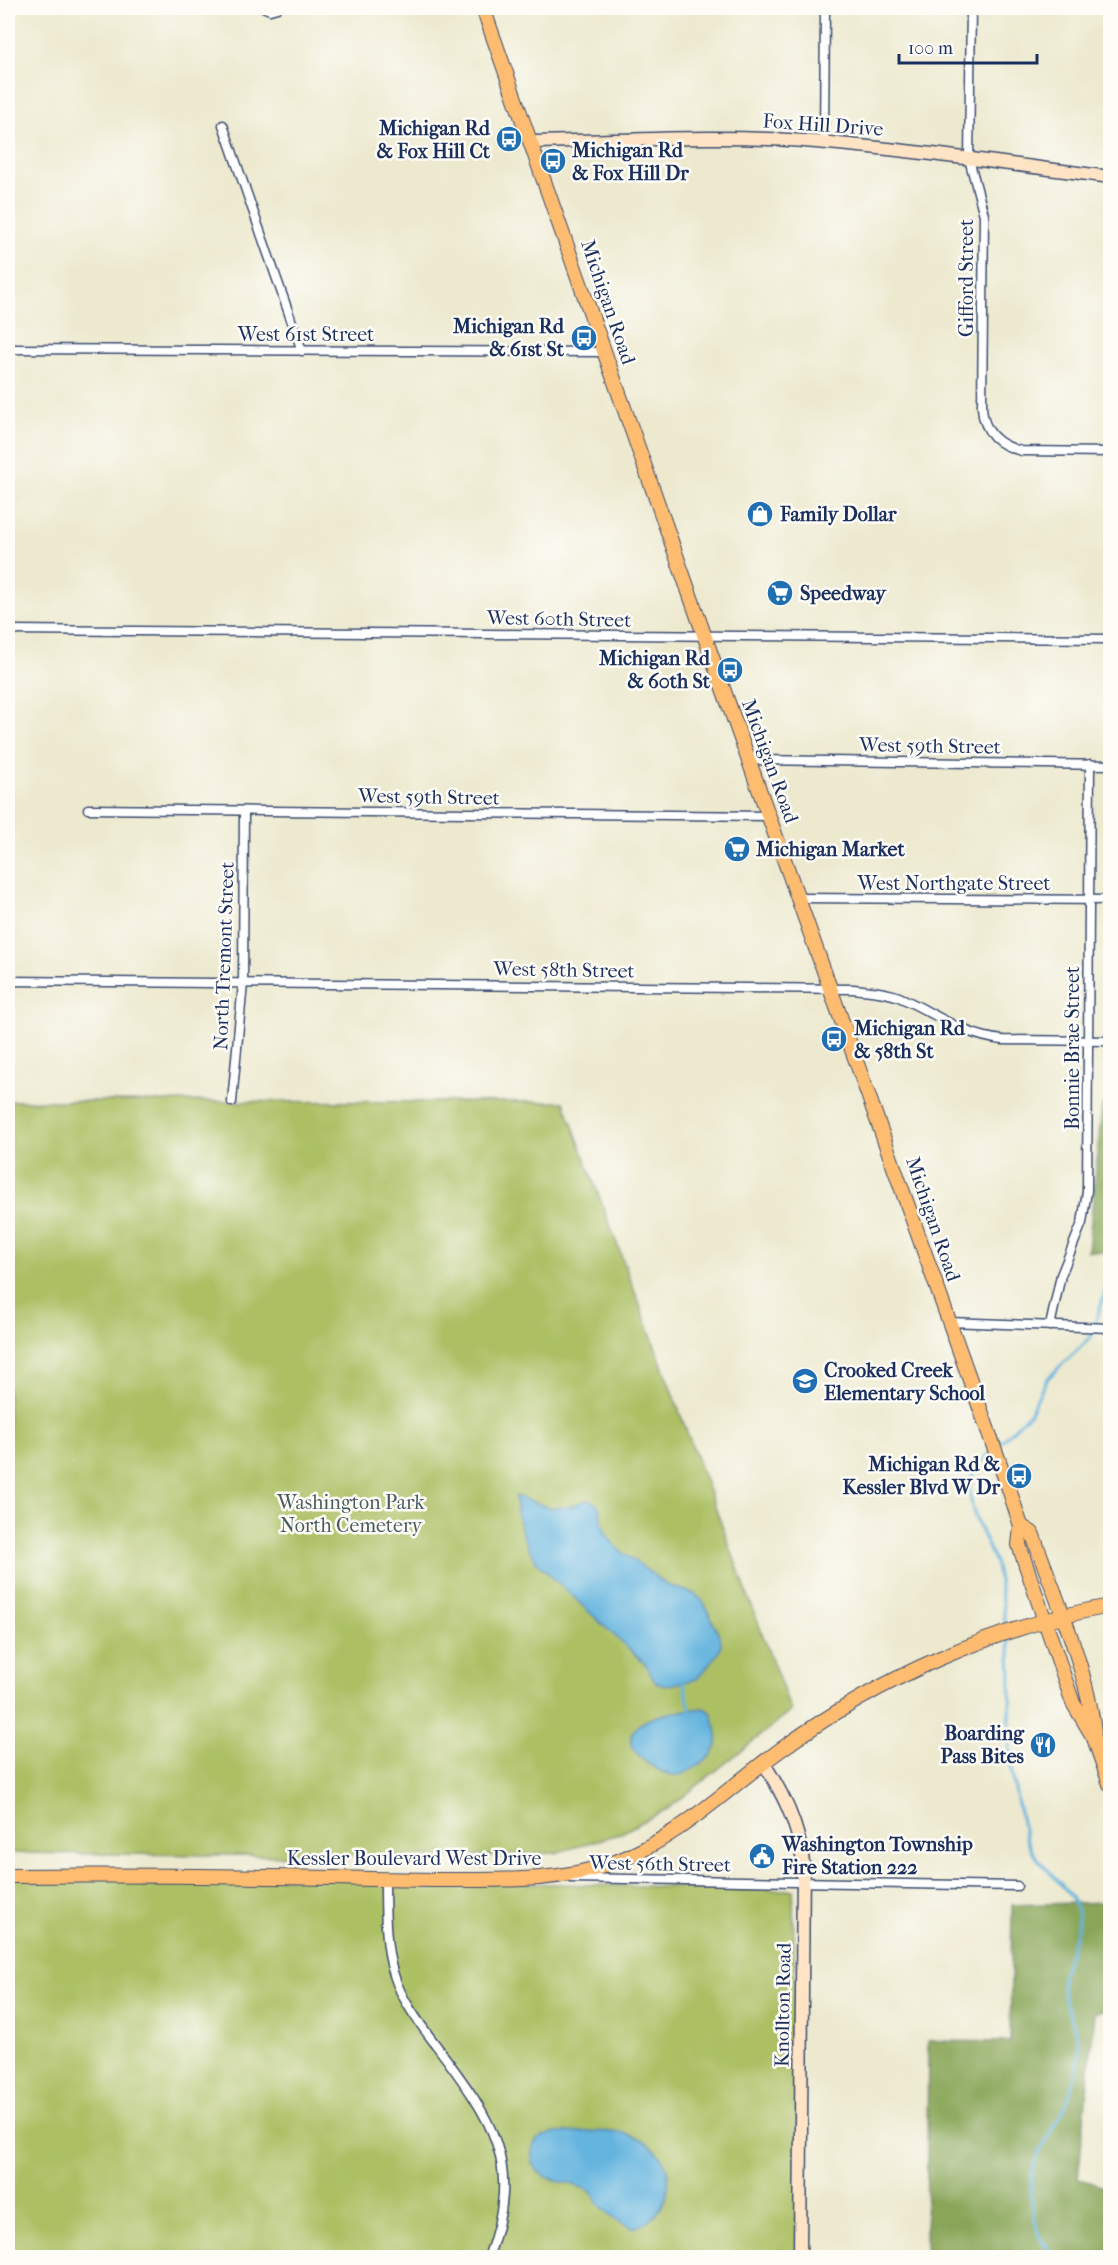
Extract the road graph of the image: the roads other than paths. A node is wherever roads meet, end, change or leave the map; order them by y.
1 (265, 8) edge
2 (277, 8) edge
3 (483, 8) edge
4 (825, 8) edge
5 (971, 8) edge
6 (223, 125) dead end
7 (531, 142) junction
8 (824, 143) junction
9 (969, 159) junction
10 (1110, 177) edge
11 (8, 349) edge
12 (302, 351) junction
13 (605, 352) junction
14 (1110, 452) edge
15 (8, 630) edge
16 (704, 637) junction
17 (1110, 639) edge
18 (748, 760) junction
19 (1090, 764) junction
20 (1110, 765) edge
21 (88, 809) dead end
22 (244, 811) junction
23 (769, 816) junction
24 (798, 898) junction
25 (1089, 900) junction
26 (1110, 900) edge
27 (8, 981) edge
28 (243, 983) junction
29 (831, 989) junction
30 (1088, 1041) junction
31 (1110, 1041) edge
32 (232, 1102) dead end
33 (948, 1322) junction
34 (1050, 1326) junction
35 (1109, 1328) edge
36 (1021, 1526) junction
37 (1110, 1606) edge
38 (1062, 1616) junction
39 (1046, 1620) junction
40 (1094, 1738) junction
41 (763, 1762) junction
42 (1110, 1784) edge
43 (8, 1876) edge
44 (555, 1878) junction
45 (385, 1880) junction
46 (803, 1883) junction
47 (1017, 1886) dead end
48 (488, 2258) edge
49 (800, 2258) edge

1 - 2 street
3 - 7 main road, Michigan Road
4 - 8 street
5 - 9 street, Gifford Street
6 - 12 street
7 - 8 street, Fox Hill Drive
7 - 13 main road, Michigan Road
8 - 9 street, Fox Hill Drive
9 - 10 street, Fox Hill Drive
9 - 14 street, Gifford Street
11 - 12 street, West 61st Street
12 - 13 street, West 61st Street
13 - 16 main road, Michigan Road
15 - 16 street, West 60th Street
16 - 17 street, West 60th Street
16 - 18 main road, Michigan Road
18 - 19 street, West 59th Street
18 - 23 main road, Michigan Road
19 - 20 street, West 59th Street
19 - 25 street, Bonnie Brae Street
21 - 22 street, West 59th Street
22 - 23 street, West 59th Street
22 - 28 street, North Tremont Street
23 - 24 main road, Michigan Road
24 - 25 street, West Northgate Street
24 - 29 main road, Michigan Road
25 - 26 street, West Northgate Street
25 - 30 street, Bonnie Brae Street
27 - 28 street, West 58th Street
28 - 29 street, West 58th Street
28 - 32 street, North Tremont Street
29 - 30 street, West 58th Street
29 - 33 main road, Michigan Road
30 - 31 street, West 58th Street
30 - 34 street, Bonnie Brae Street
33 - 34 street
33 - 36 main road, Michigan Road
34 - 35 street
36 - 38 main road, Michigan Road
36 - 39 main road, Michigan Road
37 - 38 main road, Kessler Boulevard West Drive
38 - 39 main road, Kessler Boulevard West Drive
38 - 40 main road, Michigan Road
39 - 40 main road, Michigan Road
39 - 41 main road, Kessler Boulevard West Drive
40 - 42 main road, Michigan Road
41 - 44 main road, Kessler Boulevard West Drive
41 - 46 street, Knollton Road
43 - 45 main road, Kessler Boulevard West Drive
44 - 45 main road, Kessler Boulevard West Drive
44 - 46 street, West 56th Street
45 - 48 street
46 - 47 street, West 56th Street
46 - 49 street, Knollton Road

